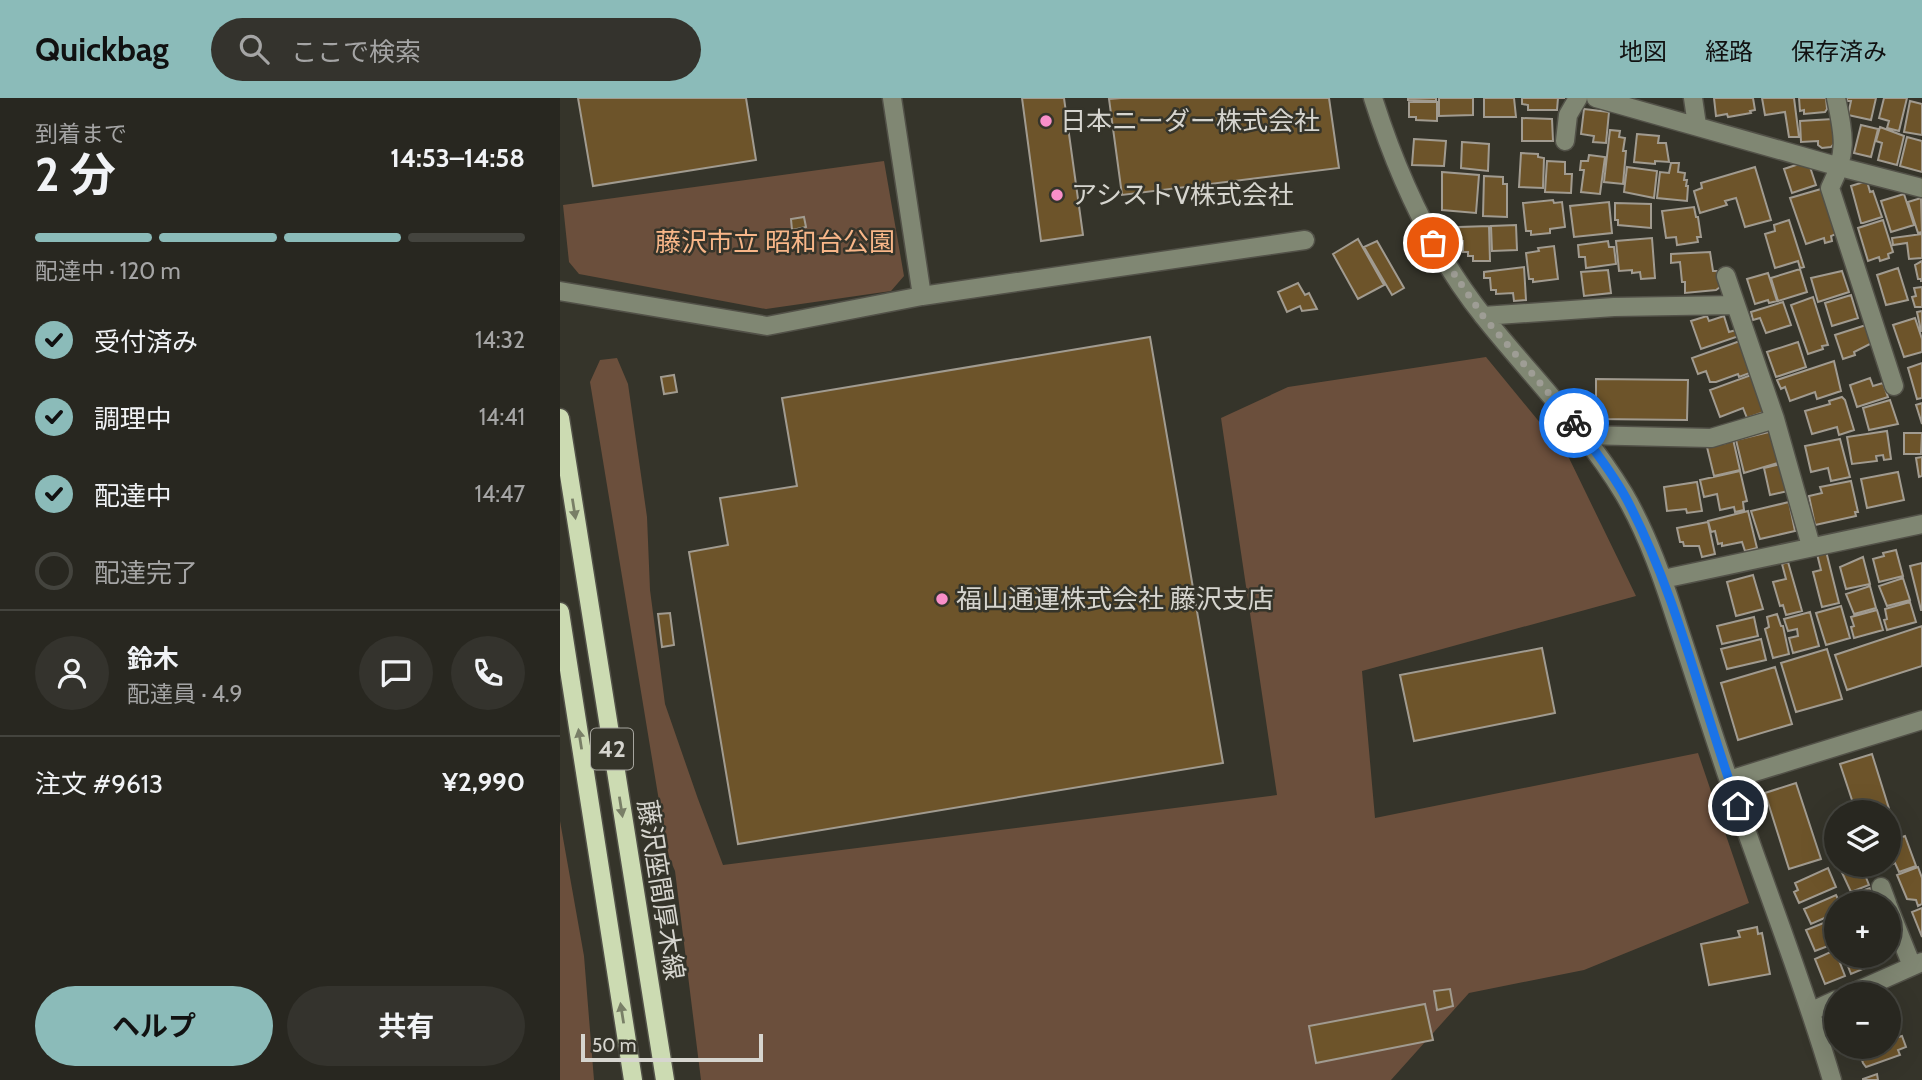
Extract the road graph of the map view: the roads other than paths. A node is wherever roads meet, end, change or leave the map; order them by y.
1 (892, 98) edge
2 (1373, 98) edge
3 (1578, 98) edge
4 (1596, 98) edge
5 (1693, 98) edge
6 (1836, 98) edge
7 (1697, 125) junction
8 (1565, 141) dead end
9 (1840, 167) junction
10 (1922, 188) edge
11 (1305, 240) dead end
12 (1726, 276) dead end
13 (560, 291) edge
14 (922, 296) junction
15 (1736, 305) junction
16 (1483, 316) junction
17 (1894, 386) dead end
18 (560, 418) edge
19 (1775, 419) junction
20 (1583, 435) junction
21 (1922, 524) edge
22 (1811, 546) junction
23 (1663, 579) junction
24 (560, 612) edge
25 (1922, 720) edge
26 (1729, 780) junction
27 (1901, 932) edge
28 (1917, 964) edge
29 (1877, 982) edge
30 (1824, 1006) edge
31 (1812, 1011) junction
32 (633, 1080) edge
33 (665, 1080) edge
34 (1832, 1080) edge

1 - 14 street
2 - 16 street
3 - 8 street
4 - 7 street
5 - 7 street
6 - 9 street
7 - 9 street
9 - 10 street
9 - 17 street
11 - 14 street
12 - 15 street
13 - 14 street
15 - 16 street
15 - 19 street
16 - 20 street
18 -> 33 main road, 藤沢座間厚木線 / 42
19 - 20 street
19 - 22 street
20 - 23 street
21 - 22 street
22 - 23 street
23 - 26 street
32 -> 24 main road, 42
25 - 26 street
26 - 31 street
27 - 28 street
28 - 29 street
30 - 31 street
31 - 34 street

